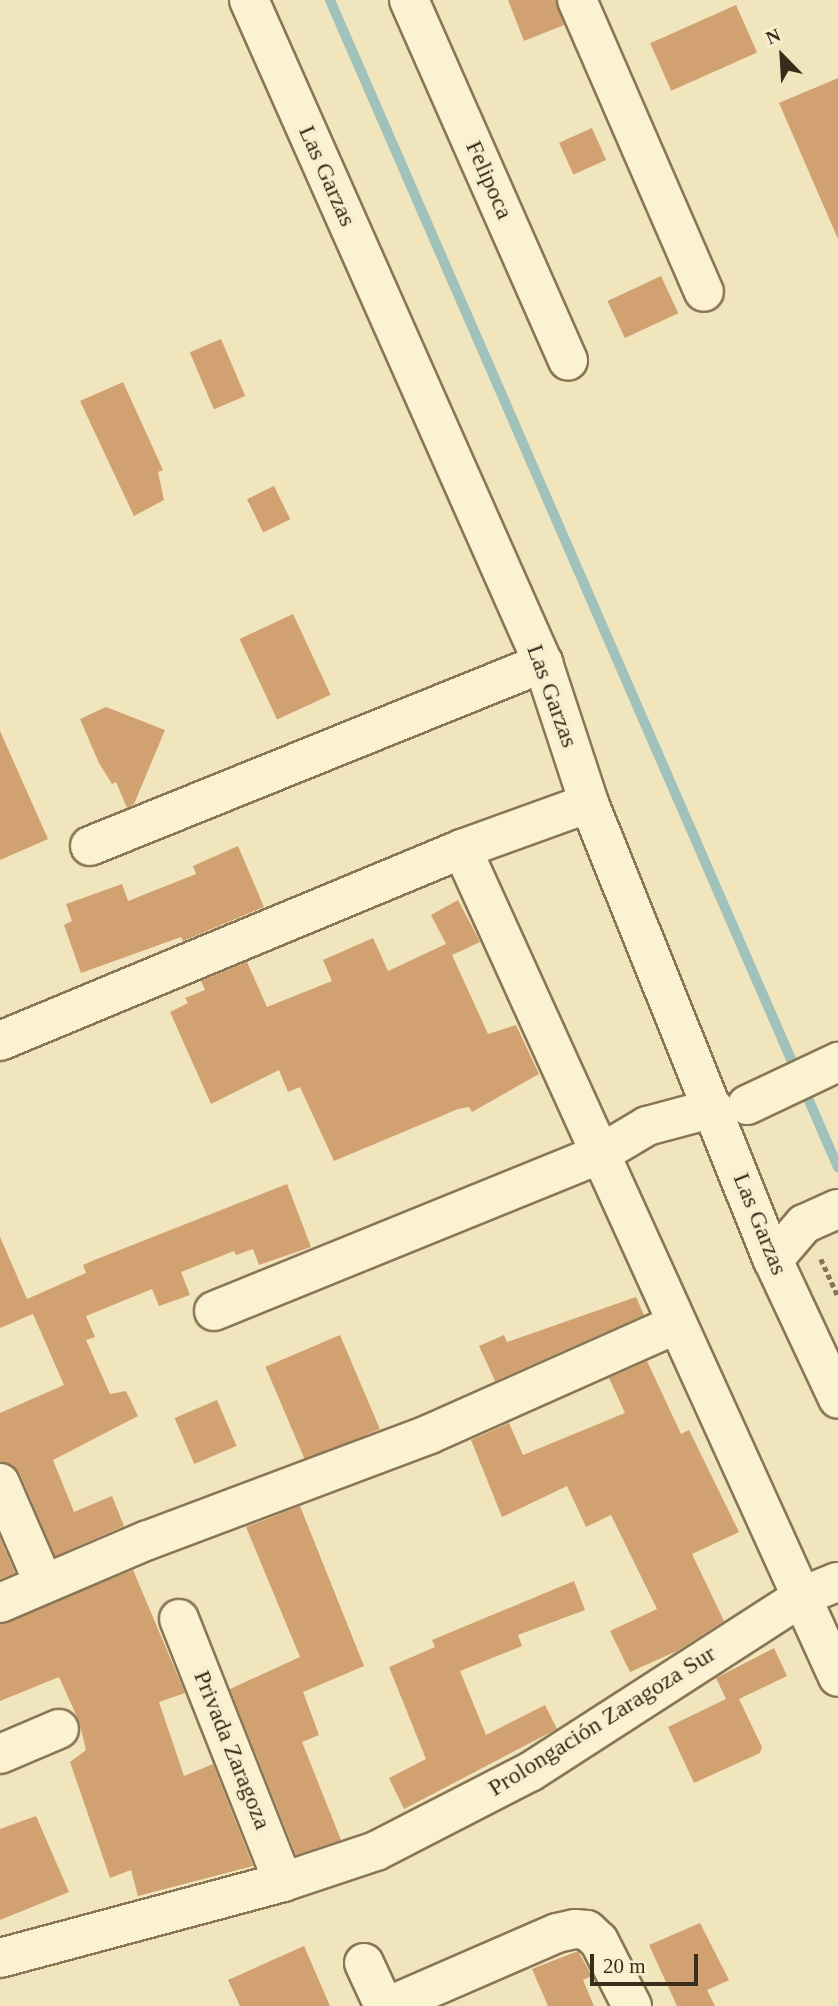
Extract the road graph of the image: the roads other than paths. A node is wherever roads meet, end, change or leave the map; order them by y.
1 (249, 0) edge
2 (409, 0) edge
3 (578, 0) edge
4 (704, 292) dead end
5 (568, 360) dead end
6 (543, 663) junction
7 (589, 803) junction
8 (90, 846) dead end
9 (462, 849) junction
10 (0, 1041) edge
11 (838, 1062) edge
12 (731, 1106) junction
13 (600, 1154) junction
14 (821, 1217) edge
15 (772, 1260) junction
16 (214, 1311) dead end
17 (677, 1324) junction
18 (838, 1399) edge
19 (0, 1483) edge
20 (44, 1584) junction
21 (821, 1588) edge
22 (0, 1603) edge
23 (179, 1619) dead end
24 (838, 1677) edge
25 (59, 1729) dead end
26 (0, 1754) edge
27 (283, 1882) junction
28 (0, 1958) edge
29 (364, 1963) dead end
30 (387, 2006) edge
31 (632, 2006) edge

1 - 6 street, Las Garzas
2 - 5 street, Felipoca
3 - 4 street
6 - 7 street, Las Garzas
6 - 8 street
7 - 9 street
7 - 12 street, Las Garzas
9 - 10 street
9 - 13 street
11 - 12 street
12 - 13 street
12 - 15 street, Las Garzas
13 - 16 street
13 - 17 street
14 - 15 street
15 - 18 street, Las Garzas
17 - 20 street
17 - 21 street
19 - 20 street
20 - 22 street
21 - 24 street
21 - 27 street, Prolongación Zaragoza Sur
23 - 27 street, Privada Zaragoza
25 - 26 street
27 - 28 street, Prolongación Zaragoza Sur
29 - 30 street
30 - 31 street

